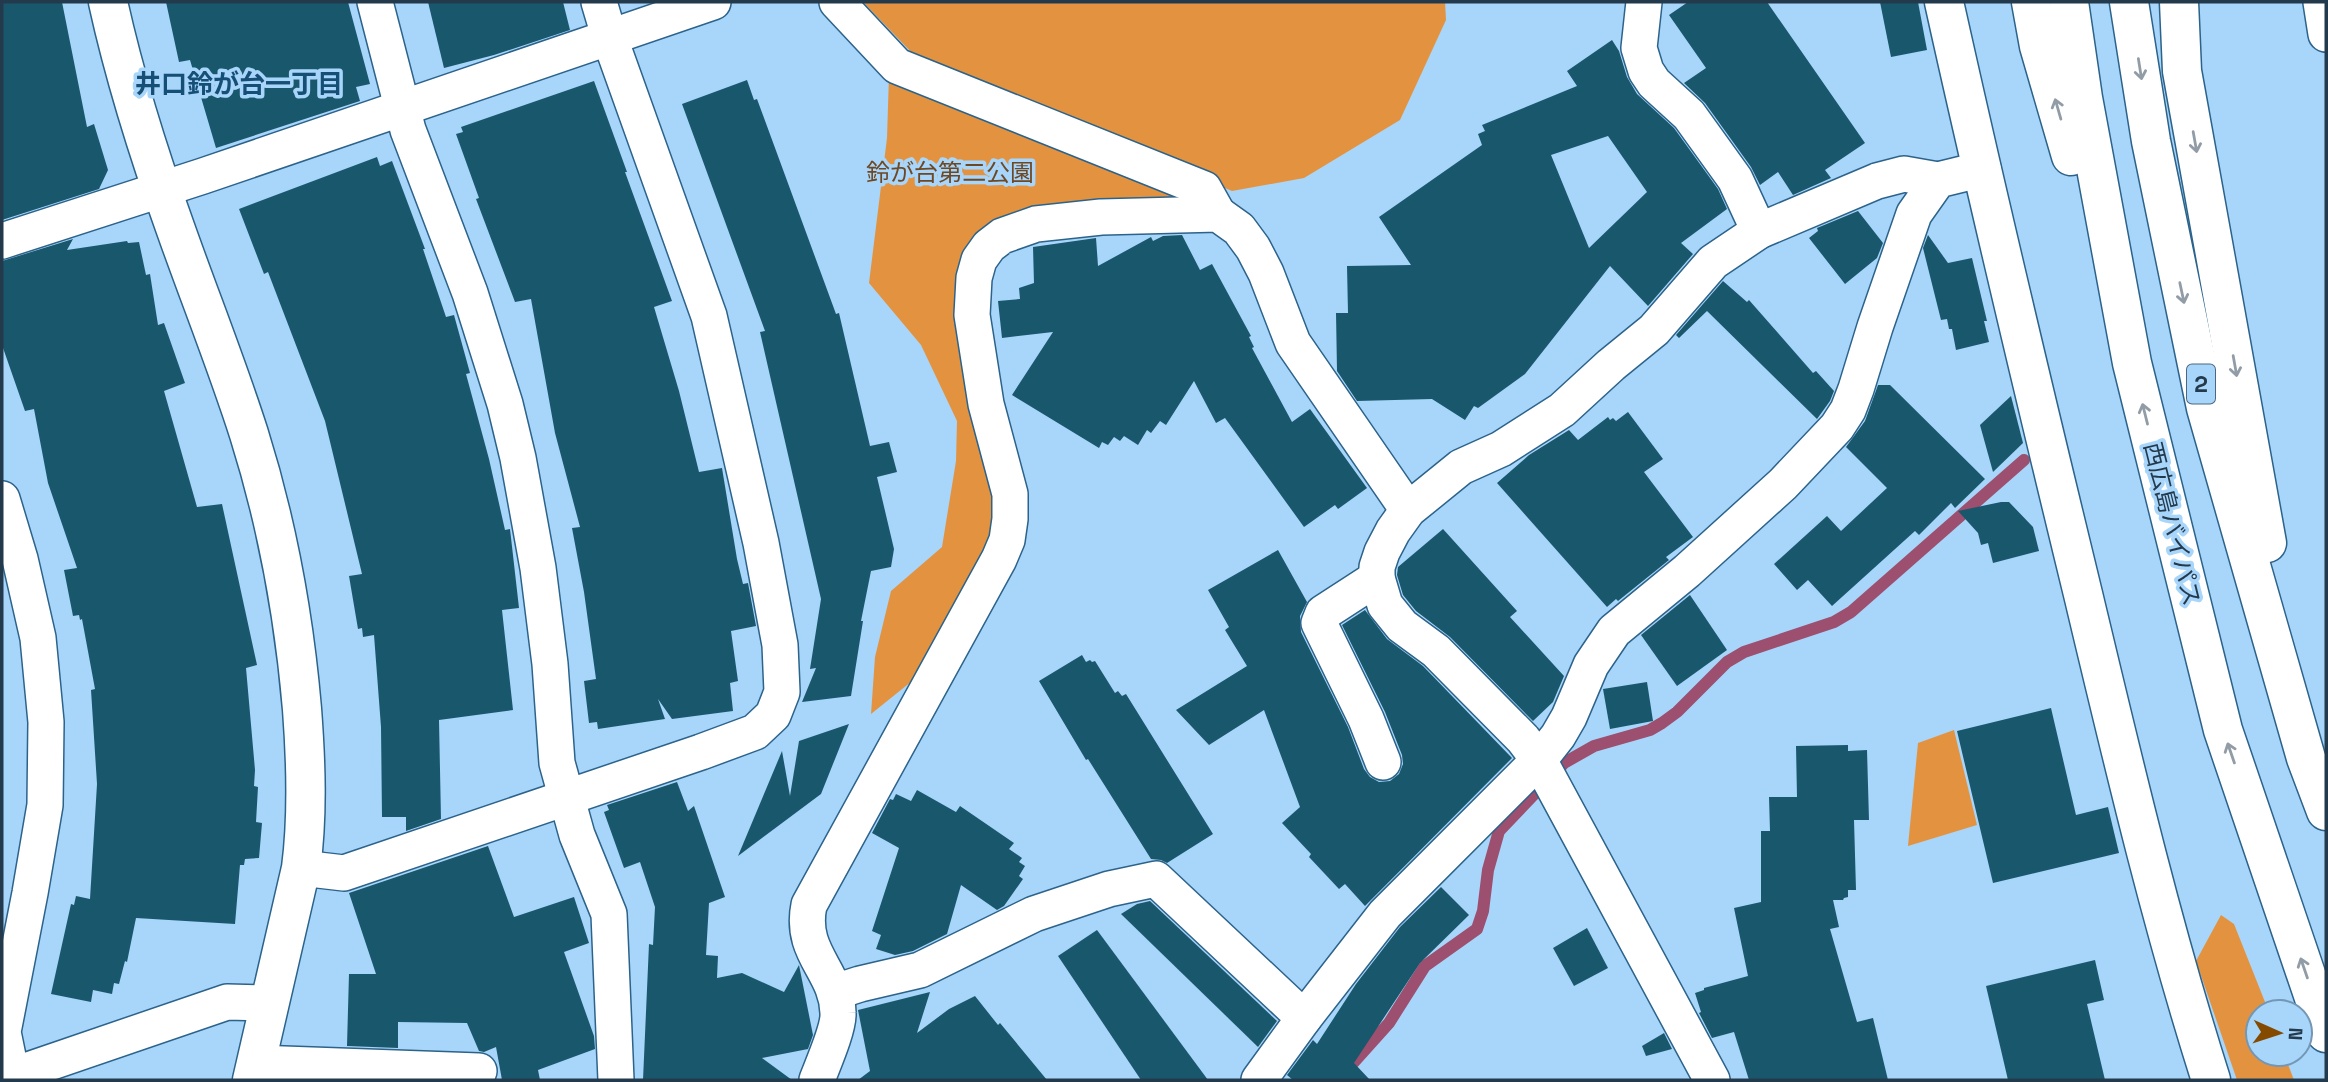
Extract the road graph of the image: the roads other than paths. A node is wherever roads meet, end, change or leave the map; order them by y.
1 (108, 2) edge
2 (375, 2) edge
3 (599, 2) edge
4 (713, 2) edge
5 (837, 2) edge
6 (1644, 2) edge
7 (1944, 2) edge
8 (2031, 2) edge
9 (2069, 2) edge
10 (2129, 2) edge
11 (2179, 2) edge
12 (2321, 2) edge
13 (2326, 34) edge
14 (610, 39) junction
15 (402, 107) junction
16 (1983, 169) junction
17 (1938, 180) junction
18 (162, 189) junction
19 (1218, 214) junction
20 (1759, 231) junction
21 (2, 241) edge
22 (2132, 363) junction
23 (2, 499) edge
24 (1408, 510) junction
25 (1377, 578) junction
26 (2306, 758) junction
27 (1383, 762) dead end
28 (1545, 773) junction
29 (566, 797) junction
30 (2326, 811) edge
31 (301, 868) junction
32 (835, 992) junction
33 (270, 1003) junction
34 (1304, 1018) junction
35 (2326, 1033) edge
36 (479, 1071) dead end
37 (254, 1072) edge
38 (7, 1077) edge
39 (616, 1080) edge
40 (817, 1080) edge
41 (1259, 1080) edge
42 (1712, 1080) edge
43 (2211, 1080) edge

1 - 18 main road
2 - 15 street
3 - 14 street
4 - 14 street
5 - 19 street
6 - 20 street
7 - 16 main road
22 -> 8 main road
9 - 22 main road, 西広島バイパス
10 -> 26 main road, 2
11 -> 26 main road
12 - 13 street
14 - 15 street
14 - 29 street
15 - 18 street
15 - 29 street
16 - 17 street
16 - 43 main road
17 - 20 street
17 - 28 street
18 - 21 street
18 - 31 main road
19 - 24 street
19 - 32 street
20 - 24 street
35 -> 22 main road, 西広島バイパス
23 - 38 street
24 - 25 street
25 - 27 street
25 - 28 street
26 - 30 main road, 2
28 - 34 street
28 - 42 street
29 - 31 street
29 - 39 street
31 - 33 main road
32 - 34 street
32 - 40 street
33 - 37 main road
33 - 38 street
34 - 41 street
36 - 37 street

